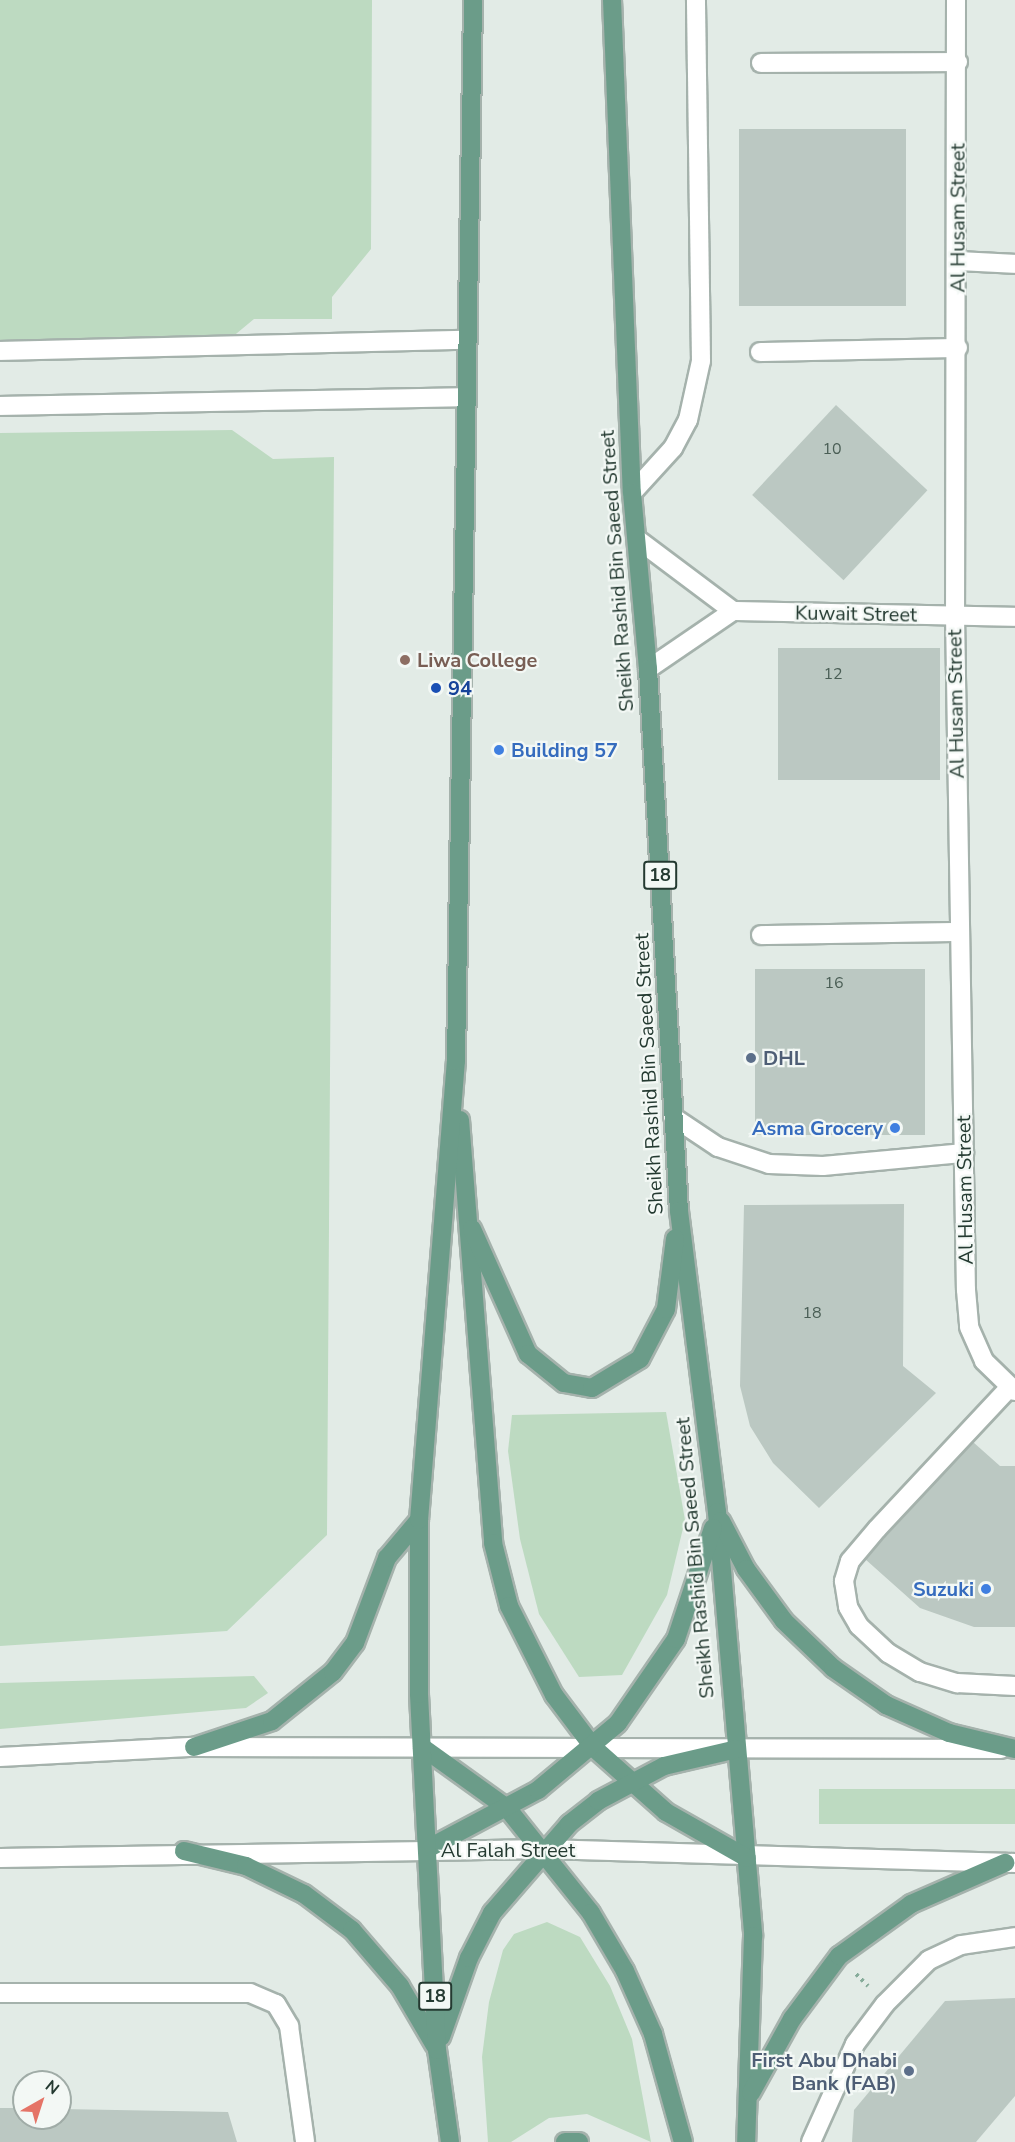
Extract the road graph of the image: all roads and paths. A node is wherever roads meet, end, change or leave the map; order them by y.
1 (473, 0) edge
2 (612, 0) edge
3 (696, 0) edge
4 (956, 0) edge
5 (958, 62) junction
6 (761, 63) dead end
7 (958, 261) junction
8 (1015, 264) edge
9 (466, 340) junction
10 (958, 348) junction
11 (0, 351) edge
12 (760, 352) dead end
13 (465, 397) junction
14 (0, 405) edge
15 (632, 493) junction
16 (637, 539) junction
17 (733, 611) junction
18 (955, 615) junction
19 (1015, 616) edge
20 (648, 669) junction
21 (960, 932) junction
22 (761, 935) dead end
23 (456, 1061) junction
24 (674, 1117) junction
25 (964, 1154) junction
26 (679, 1211) junction
27 (467, 1220) junction
28 (1012, 1389) edge
29 (717, 1512) junction
30 (419, 1520) junction
31 (1015, 1686) edge
32 (194, 1747) junction
33 (422, 1747) junction
34 (594, 1748) junction
35 (737, 1749) junction
36 (1015, 1749) edge
37 (0, 1757) edge
38 (630, 1782) junction
39 (507, 1808) junction
40 (427, 1849) junction
41 (544, 1849) junction
42 (184, 1851) junction
43 (0, 1858) edge
44 (747, 1858) junction
45 (1010, 1863) edge
46 (1015, 1937) edge
47 (839, 1956) junction
48 (0, 1993) edge
49 (885, 2004) junction
50 (437, 2050) junction
51 (749, 2098) junction
52 (305, 2142) edge
53 (450, 2142) edge
54 (565, 2142) edge
55 (579, 2142) edge
56 (682, 2142) edge
57 (746, 2142) edge
58 (811, 2142) edge

1 - 9 main road, 18
2 - 15 main road, Sheikh Rashid Bin Saeed Street / 18
3 - 15 street
4 - 5 street, Al Husam Street
5 - 6 street
5 - 7 street, Al Husam Street
7 - 8 street
7 - 10 street, Al Husam Street
9 - 11 street
9 - 13 main road, 18
10 - 12 street
10 - 18 street, Al Husam Street
13 - 14 street
13 - 23 main road, 18
15 - 16 main road, Sheikh Rashid Bin Saeed Street / 18
16 - 17 street
16 - 20 main road, Sheikh Rashid Bin Saeed Street / 18
17 - 18 street, Kuwait Street
17 - 20 street
18 - 19 street, Kuwait Street
18 - 21 street, Al Husam Street
20 - 24 main road, Sheikh Rashid Bin Saeed Street / 18
21 - 22 street
21 - 25 street, Al Husam Street
23 - 27 main road
23 - 30 main road, 18
24 - 25 street
24 - 26 main road, Sheikh Rashid Bin Saeed Street / 18
25 - 28 street, Al Husam Street
26 - 27 main road
26 - 29 main road, Sheikh Rashid Bin Saeed Street / 18
27 - 34 main road
28 - 31 street
29 - 34 main road
29 - 35 main road, Sheikh Rashid Bin Saeed Street / 18
29 - 36 main road
30 - 32 main road
30 - 33 main road, 18
32 - 33 street
32 - 37 street
33 - 34 street
33 - 39 main road
33 - 40 main road, 18
34 - 35 street
34 - 38 main road
34 - 39 main road
35 - 36 street
35 - 38 main road
35 - 44 main road, Sheikh Rashid Bin Saeed Street / 18
38 - 41 main road
38 - 44 main road
39 - 40 main road
39 - 41 main road
40 - 41 street, Al Falah Street
40 - 42 street, Al Falah Street
40 - 50 main road, 18
41 - 44 street, Al Falah Street
41 - 50 main road
41 - 56 main road
42 - 43 street, Al Falah Street
42 - 50 main road
44 - 45 street, Al Falah Street
44 - 51 main road, Sheikh Rashid Bin Saeed Street / 18
45 - 47 main road
46 - 49 street
47 - 49 path
47 - 51 main road
48 - 52 street
49 - 58 street
50 - 53 main road, 18
51 - 57 main road, Sheikh Rashid Bin Saeed Street / 18
54 - 55 main road

